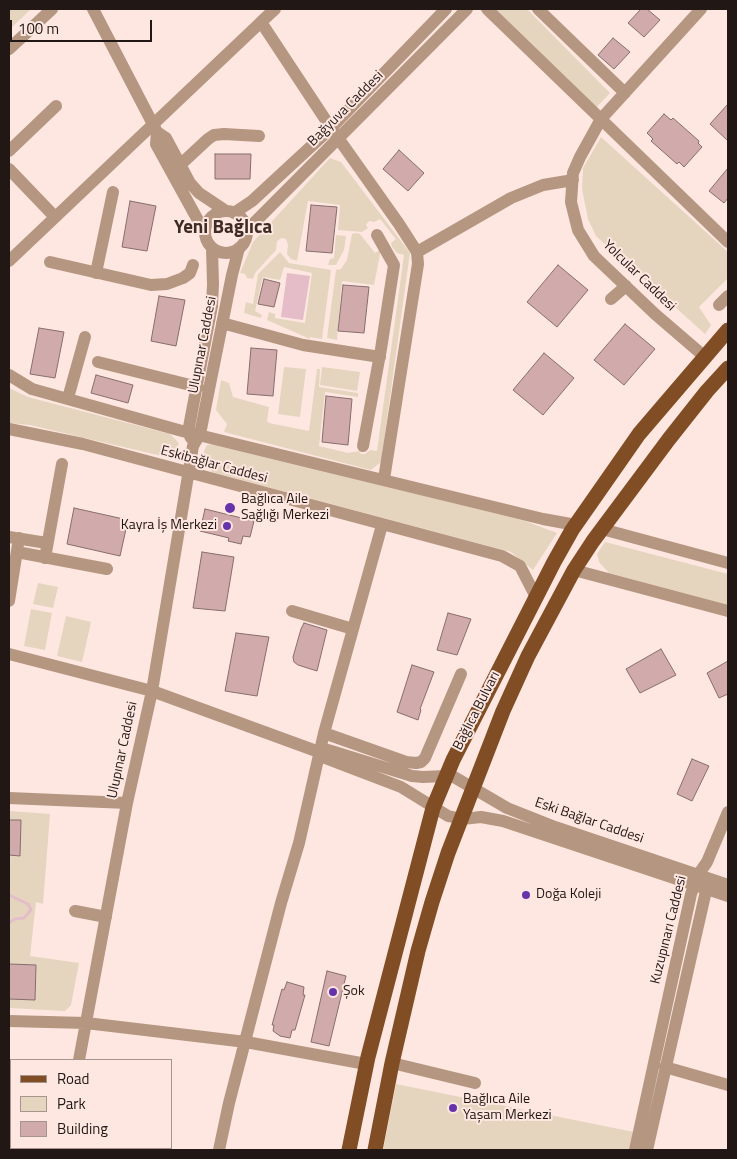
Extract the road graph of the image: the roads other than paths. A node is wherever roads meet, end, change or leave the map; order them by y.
1 (52, 9) edge
2 (93, 9) edge
3 (275, 9) edge
4 (446, 9) edge
5 (467, 9) edge
6 (487, 9) edge
7 (538, 9) edge
8 (701, 9) edge
9 (260, 22) junction
10 (9, 49) edge
11 (625, 93) junction
12 (56, 106) dead end
13 (601, 119) junction
14 (155, 128) junction
15 (334, 133) junction
16 (259, 136) dead end
17 (9, 151) edge
18 (9, 169) edge
19 (179, 170) junction
20 (572, 180) junction
21 (113, 192) dead end
22 (230, 212) junction
23 (55, 217) junction
24 (246, 230) junction
25 (205, 234) junction
26 (377, 236) dead end
27 (728, 242) edge
28 (239, 248) junction
29 (212, 252) junction
30 (417, 252) junction
31 (9, 261) edge
32 (50, 262) dead end
33 (96, 273) junction
34 (626, 286) junction
35 (611, 298) dead end
36 (222, 323) junction
37 (728, 330) edge
38 (85, 337) dead end
39 (380, 357) junction
40 (705, 357) junction
41 (98, 362) dead end
42 (728, 370) edge
43 (9, 375) edge
44 (198, 387) junction
45 (68, 398) junction
46 (9, 430) edge
47 (194, 437) junction
48 (363, 446) dead end
49 (62, 464) dead end
50 (188, 473) junction
51 (384, 479) junction
52 (382, 525) junction
53 (576, 525) junction
54 (602, 529) junction
55 (14, 538) edge
56 (47, 543) junction
57 (16, 552) junction
58 (45, 558) junction
59 (728, 563) edge
60 (108, 569) dead end
61 (574, 570) junction
62 (536, 598) junction
63 (9, 601) edge
64 (292, 611) dead end
65 (728, 611) edge
66 (353, 629) junction
67 (9, 654) edge
68 (461, 674) dead end
69 (152, 691) junction
70 (324, 733) junction
71 (319, 752) junction
72 (445, 776) junction
73 (474, 787) junction
74 (9, 798) edge
75 (127, 803) junction
76 (433, 808) junction
77 (728, 812) edge
78 (462, 819) junction
79 (701, 882) junction
80 (728, 885) edge
81 (728, 896) edge
82 (75, 911) dead end
83 (106, 917) junction
84 (9, 1021) edge
85 (86, 1023) junction
86 (246, 1042) junction
87 (79, 1059) edge
88 (392, 1063) junction
89 (366, 1064) junction
90 (665, 1066) junction
91 (475, 1083) dead end
92 (728, 1085) edge
93 (219, 1150) edge
94 (349, 1150) edge
95 (375, 1150) edge
96 (635, 1150) edge
97 (647, 1150) edge

1 - 10 street
2 - 14 street
3 - 9 street
4 - 15 street, Bağyuva Caddesi
5 - 15 street, Bağyuva Caddesi
6 - 13 street
7 - 11 street
8 - 11 street, Yolcular Caddesi
9 - 14 street
9 - 15 street
11 - 13 street, Yolcular Caddesi
12 - 17 street
13 - 20 street, Yolcular Caddesi
13 - 27 street
14 - 19 street
14 - 23 street
15 - 22 street, Bağyuva Caddesi
15 - 24 street, Bağyuva Caddesi
15 - 30 street
16 - 19 street
18 - 23 street
19 - 22 street
19 - 25 street
20 - 30 street
20 - 34 street, Yolcular Caddesi
21 - 33 street
22 - 24 street
22 - 25 street
23 - 31 street
24 - 28 street
25 - 29 street
26 - 39 street
28 - 29 street
28 - 36 street, Ulupınar Caddesi
29 - 33 street
29 - 44 street, Ulupınar Caddesi
30 - 51 street
32 - 33 street
34 - 35 street
34 - 40 street, Yolcular Caddesi
36 - 39 street
36 - 47 street, Ulupınar Caddesi
37 - 40 main road, Bağlıca Bulvarı
38 - 45 street
39 - 48 street
40 - 53 main road, Bağlıca Bulvarı
41 - 44 street
42 - 54 main road, Bağlıca Bulvarı
43 - 45 street
44 - 47 street, Ulupınar Caddesi
45 - 47 street
46 - 50 street, Eskibağlar Caddesi
47 - 50 street, Ulupınar Caddesi
47 - 51 street
49 - 56 street
50 - 52 street, Eskibağlar Caddesi
50 - 69 street, Ulupınar Caddesi
51 - 53 street
52 - 62 street, Eskibağlar Caddesi
52 - 66 street
53 - 62 main road, Bağlıca Bulvarı
54 - 59 street
54 - 61 main road, Bağlıca Bulvarı
55 - 56 street
55 - 57 street
56 - 58 street
57 - 58 street
57 - 63 street
58 - 60 street
61 - 65 street
61 - 73 main road, Bağlıca Bulvarı
62 - 72 main road, Bağlıca Bulvarı
64 - 66 street
66 - 70 street
67 - 69 street
68 - 70 street
69 - 71 street
69 - 75 street, Ulupınar Caddesi
70 - 71 street
71 - 72 street
71 - 76 street
71 - 86 street
72 - 73 street, Eski Bağlar Caddesi
72 - 76 main road, Bağlıca Bulvarı
73 - 78 main road, Bağlıca Bulvarı
73 - 79 street, Eski Bağlar Caddesi
74 - 75 street
75 - 83 street, Ulupınar Caddesi
76 - 78 street
76 - 89 main road, Bağlıca Bulvarı
77 - 79 street, Kuzupınarı Caddesi
78 - 79 street
78 - 88 main road, Bağlıca Bulvarı
79 - 80 street, Eski Bağlar Caddesi
79 - 81 street
79 - 90 street, Kuzupınarı Caddesi
79 - 96 street, Kuzupınarı Caddesi
82 - 83 street
83 - 85 street, Ulupınar Caddesi
84 - 85 street
85 - 86 street
85 - 87 street, Ulupınar Caddesi
86 - 89 street
86 - 93 street
88 - 91 street
88 - 95 main road, Bağlıca Bulvarı
89 - 94 main road, Bağlıca Bulvarı
90 - 92 street
90 - 97 street, Kuzupınarı Caddesi

